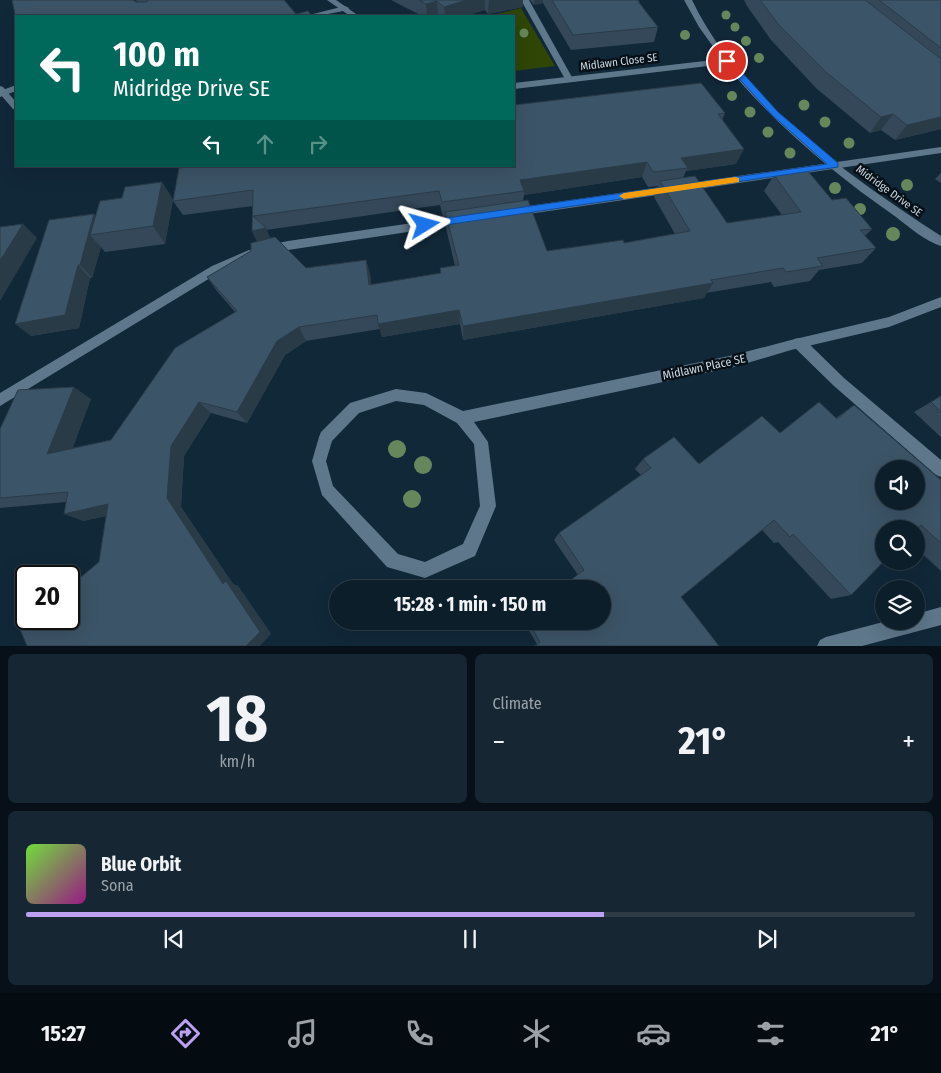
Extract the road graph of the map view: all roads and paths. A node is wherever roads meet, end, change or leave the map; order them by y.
1 (330, 0) edge
2 (525, 0) edge
3 (688, 0) edge
4 (345, 8) junction
5 (314, 15) edge
6 (354, 15) edge
7 (727, 61) junction
8 (569, 79) junction
9 (515, 86) edge
10 (15, 88) edge
11 (1, 92) edge
12 (15, 106) edge
13 (941, 150) edge
14 (835, 165) junction
15 (503, 214) edge
16 (474, 218) edge
17 (941, 242) edge
18 (941, 302) edge
19 (799, 343) junction
20 (0, 400) edge
21 (462, 418) junction
22 (941, 470) edge
23 (941, 616) edge
24 (826, 646) edge

1 - 4 street
2 - 8 street
3 - 7 street, Midridge Drive SE
4 - 5 street
4 - 6 street
7 - 8 street, Midlawn Close SE
7 - 14 street, Midridge Drive SE
8 - 9 street, Midlawn Close SE
10 - 11 street
11 - 12 street
13 - 14 street
14 - 15 street
14 - 17 street, Midridge Drive SE
16 - 20 street
18 - 19 street, Midlawn Place SE
19 - 21 street, Midlawn Place SE
19 - 22 street
21 - 21 street
23 - 24 street

